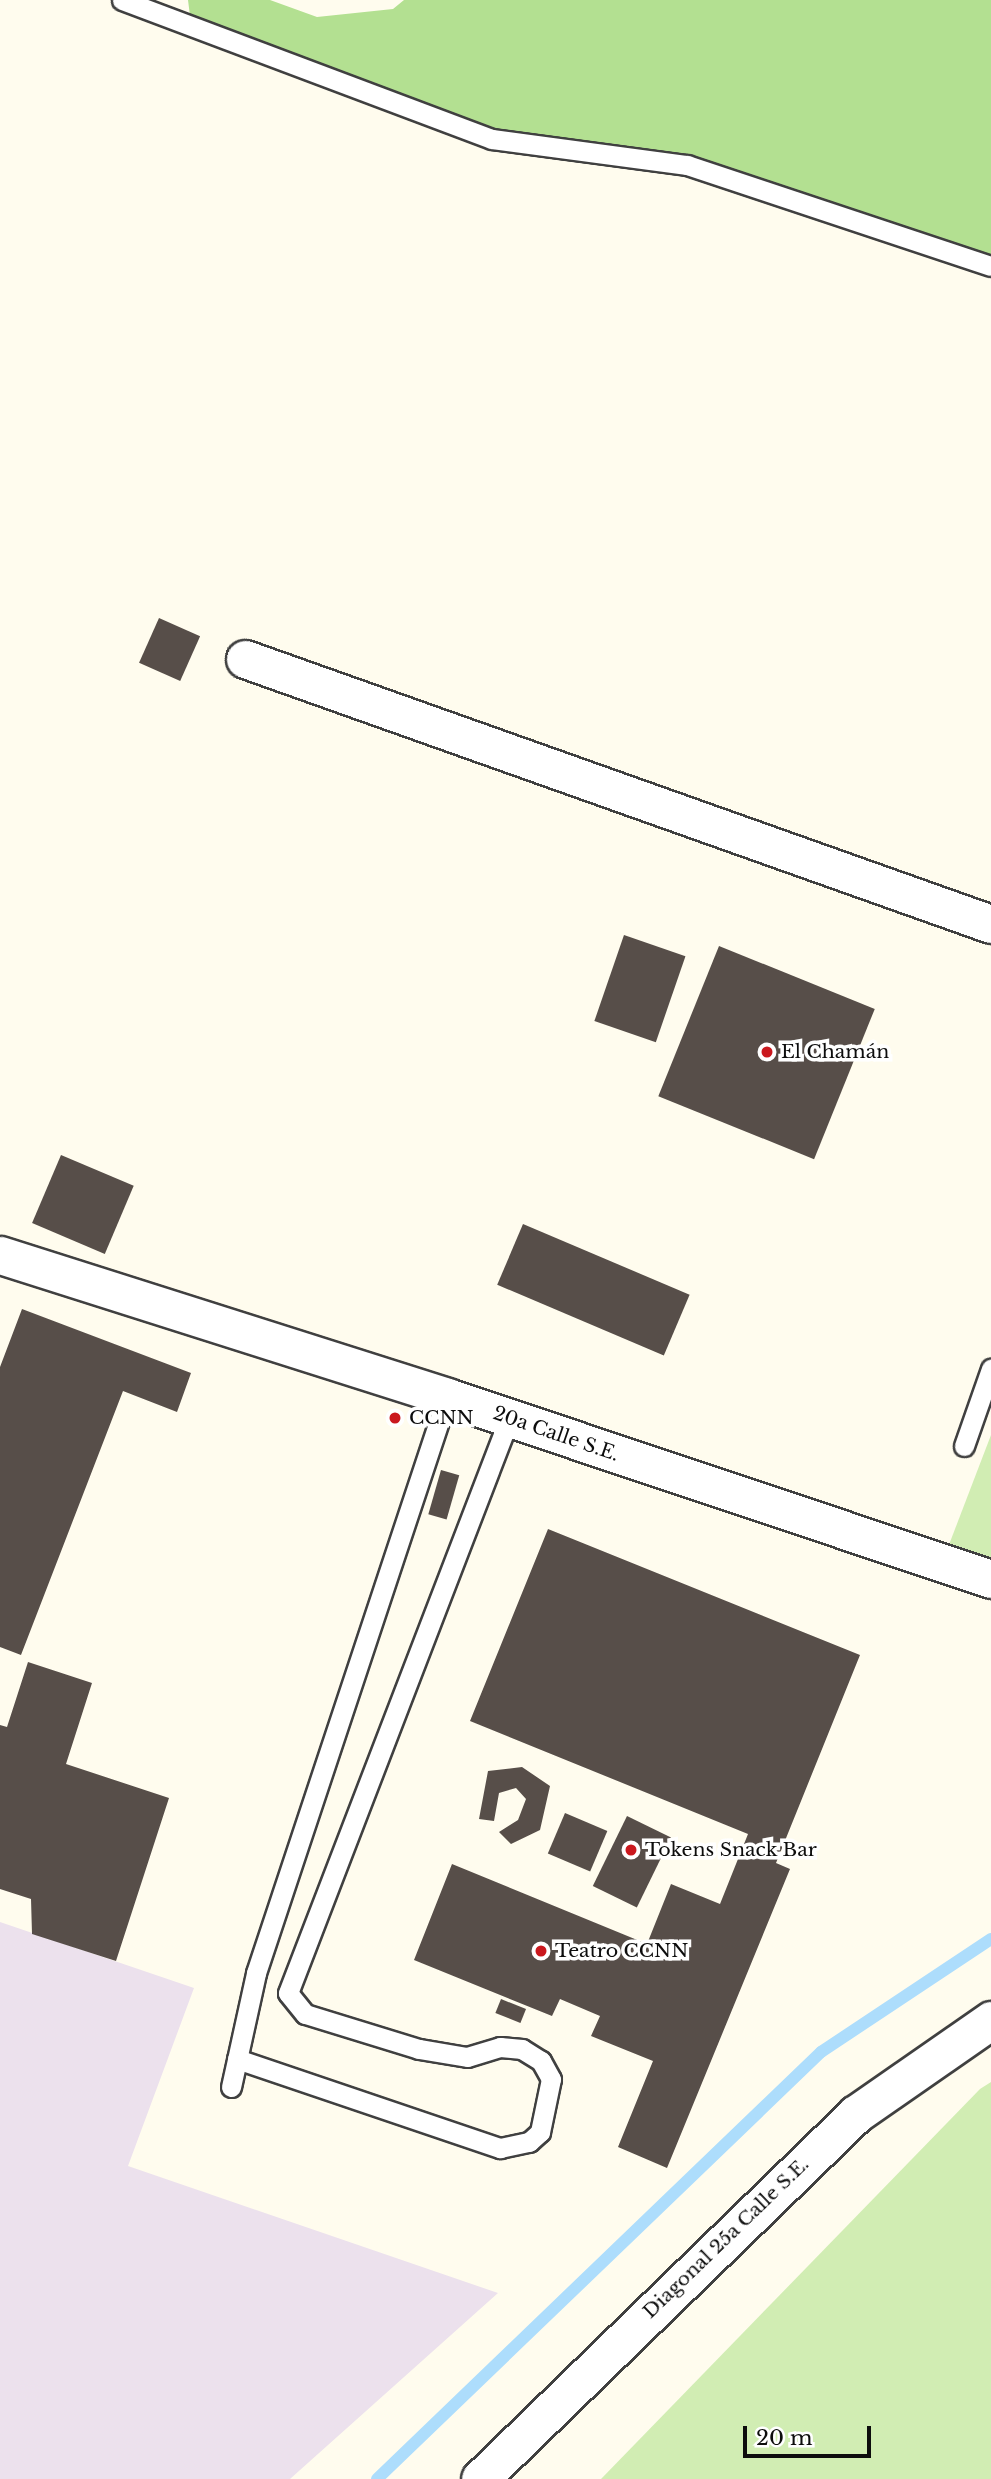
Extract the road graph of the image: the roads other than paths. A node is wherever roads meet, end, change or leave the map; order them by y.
1 (122, 0) edge
2 (991, 266) edge
3 (244, 659) dead end
4 (991, 924) edge
5 (0, 1255) edge
6 (991, 1369) edge
7 (447, 1397) junction
8 (509, 1419) junction
9 (964, 1446) dead end
10 (991, 1579) edge
11 (991, 2020) edge
12 (237, 2059) junction
13 (231, 2087) dead end
14 (480, 2479) edge

1 - 2 lane
3 - 4 street
5 - 7 street, 20a Calle S.E.
6 - 9 lane
7 - 8 street, 20a Calle S.E.
7 - 12 lane
8 - 10 street, 20a Calle S.E.
8 - 12 lane
11 - 14 street, Diagonal 25a Calle S.E.
12 - 13 lane

